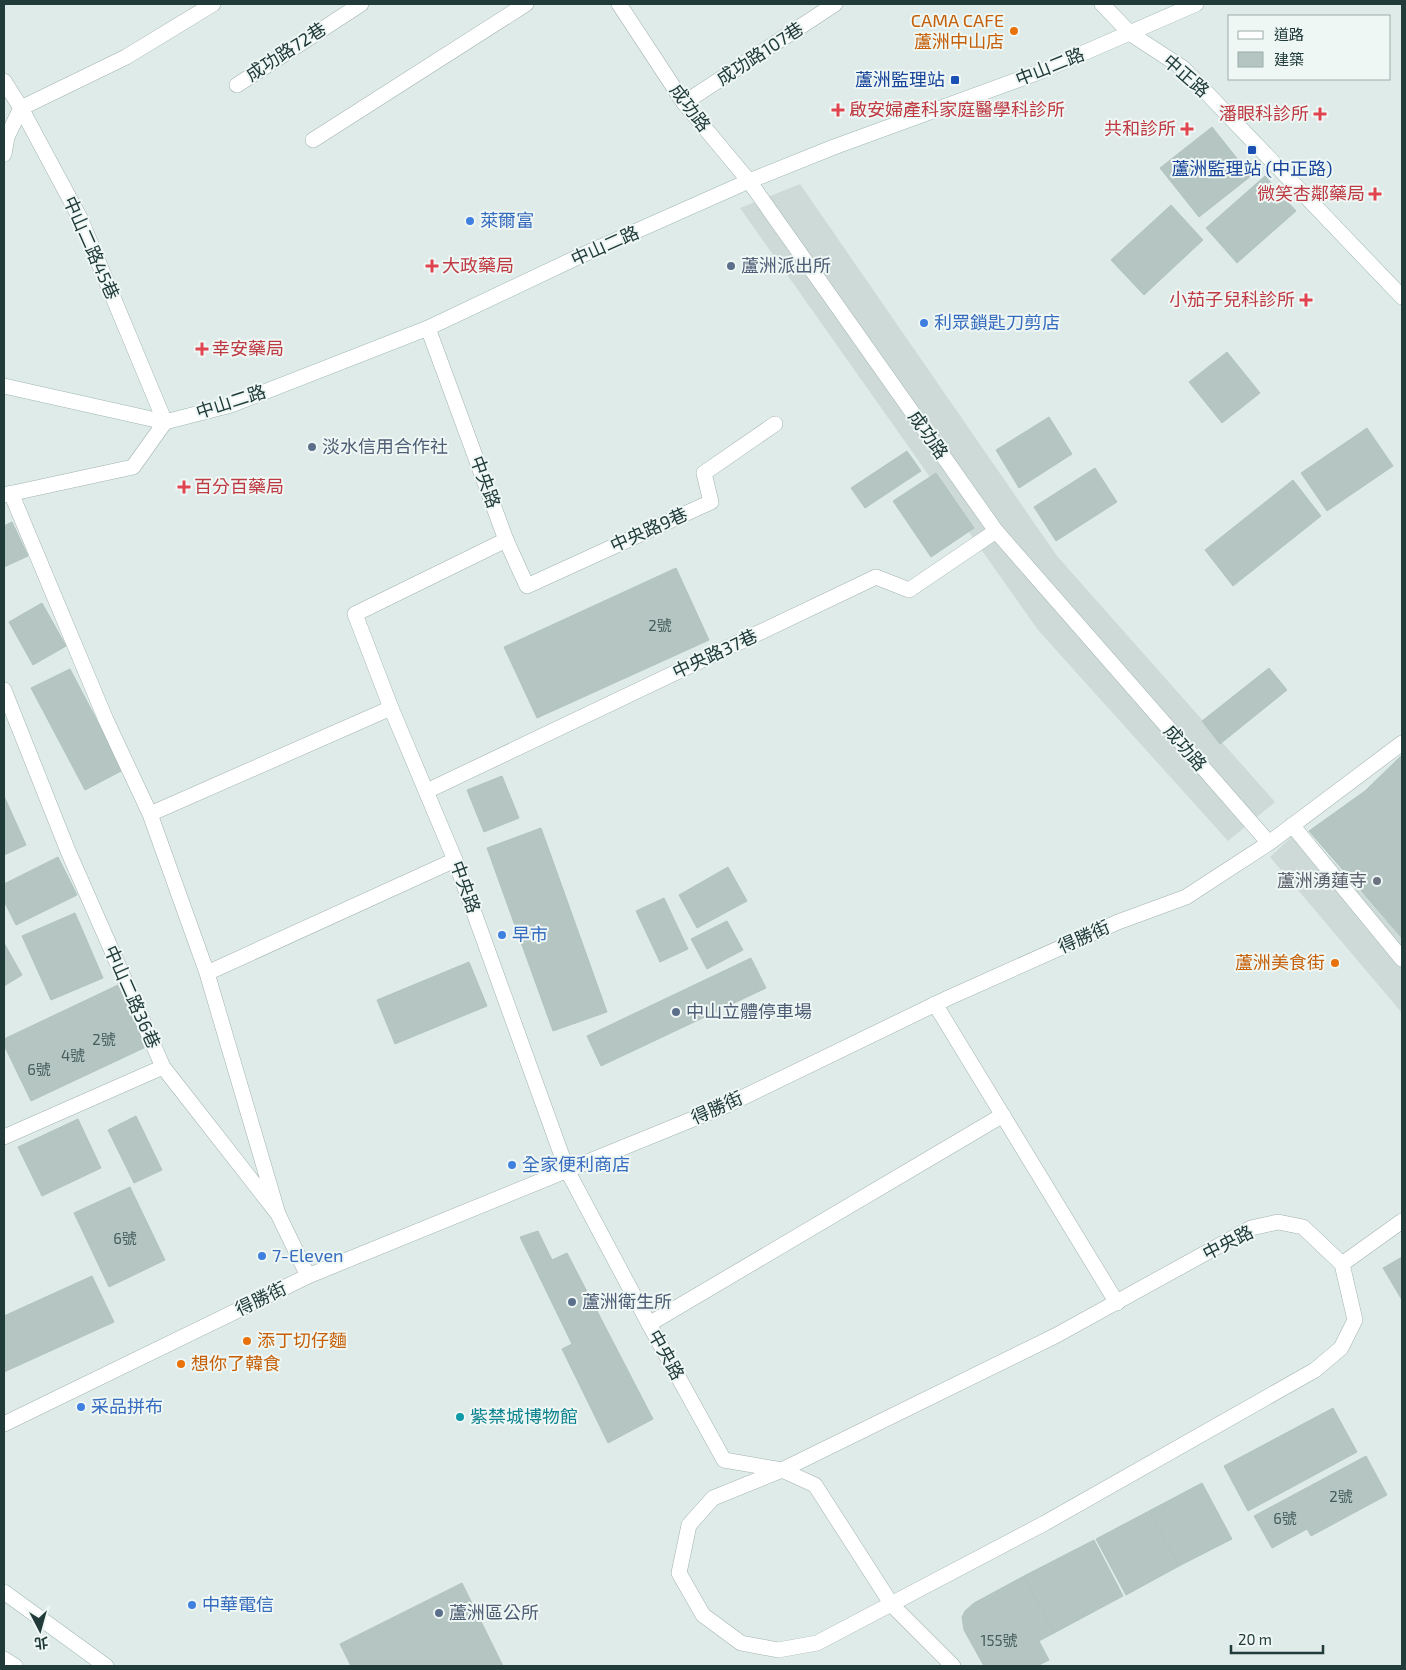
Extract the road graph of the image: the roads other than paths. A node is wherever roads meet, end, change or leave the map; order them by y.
1 (213, 4) edge
2 (361, 4) edge
3 (526, 4) edge
4 (619, 4) edge
5 (836, 4) edge
6 (1102, 4) edge
7 (1196, 4) edge
8 (1131, 34) junction
9 (4, 81) edge
10 (237, 85) dead end
11 (684, 103) junction
12 (21, 108) junction
13 (313, 140) dead end
14 (4, 154) edge
15 (749, 181) junction
16 (1402, 297) edge
17 (428, 328) junction
18 (4, 386) edge
19 (165, 422) junction
20 (775, 424) dead end
21 (7, 494) edge
22 (996, 531) junction
23 (506, 540) junction
24 (4, 690) edge
25 (391, 708) junction
26 (1402, 743) edge
27 (427, 791) junction
28 (150, 814) junction
29 (1292, 825) junction
30 (1268, 843) junction
31 (455, 860) junction
32 (1402, 959) edge
33 (207, 973) junction
34 (935, 1004) junction
35 (163, 1067) junction
36 (1003, 1115) junction
37 (4, 1136) edge
38 (567, 1170) junction
39 (278, 1214) junction
40 (1402, 1221) edge
41 (1342, 1264) junction
42 (308, 1276) junction
43 (1117, 1303) junction
44 (649, 1324) junction
45 (4, 1424) edge
46 (782, 1470) junction
47 (4, 1592) edge
48 (892, 1605) junction
49 (4, 1659) edge
50 (15, 1666) edge
51 (106, 1666) edge
52 (953, 1666) edge

1 - 12 street
2 - 10 street, 成功路72巷
3 - 13 street
4 - 11 street, 成功路
5 - 11 street, 成功路107巷
6 - 8 street, 中正路
7 - 8 street, 中山二路
8 - 15 street, 中山二路
8 - 16 street, 中正路
9 - 12 street, 中山二路45巷
11 - 15 street, 成功路
12 - 14 street
12 - 19 street, 中山二路45巷
15 - 17 street, 中山二路
15 - 22 street, 成功路
17 - 19 street, 中山二路
17 - 23 street, 中央路
18 - 19 street, 中山二路
19 - 21 street
20 - 23 street, 中央路9巷
21 - 28 street
22 - 27 street, 中央路37巷
22 - 30 street, 成功路
23 - 25 street, 中央路
24 - 35 street, 中山二路36巷
25 - 27 street, 中央路
25 - 28 street
26 - 29 street, 得勝街
27 - 31 street, 中央路
28 - 33 street
29 - 30 street, 得勝街
29 - 32 street
30 - 34 street, 得勝街
31 - 33 street
31 - 38 street, 中央路
33 - 39 street
34 - 36 street
34 - 38 street, 得勝街
35 - 37 street
35 - 39 street, 中山二路36巷
36 - 43 street
36 - 44 street
38 - 42 street, 得勝街
38 - 44 street, 中央路
39 - 42 street, 中山二路36巷
40 - 41 street
41 - 43 street, 中央路
41 - 48 street, 中央路
42 - 45 street, 得勝街
43 - 46 street, 中央路
44 - 46 street, 中央路
46 - 48 street, 中央路
46 - 48 street, 中央路
47 - 51 street
48 - 52 street, 中央路
49 - 50 street

